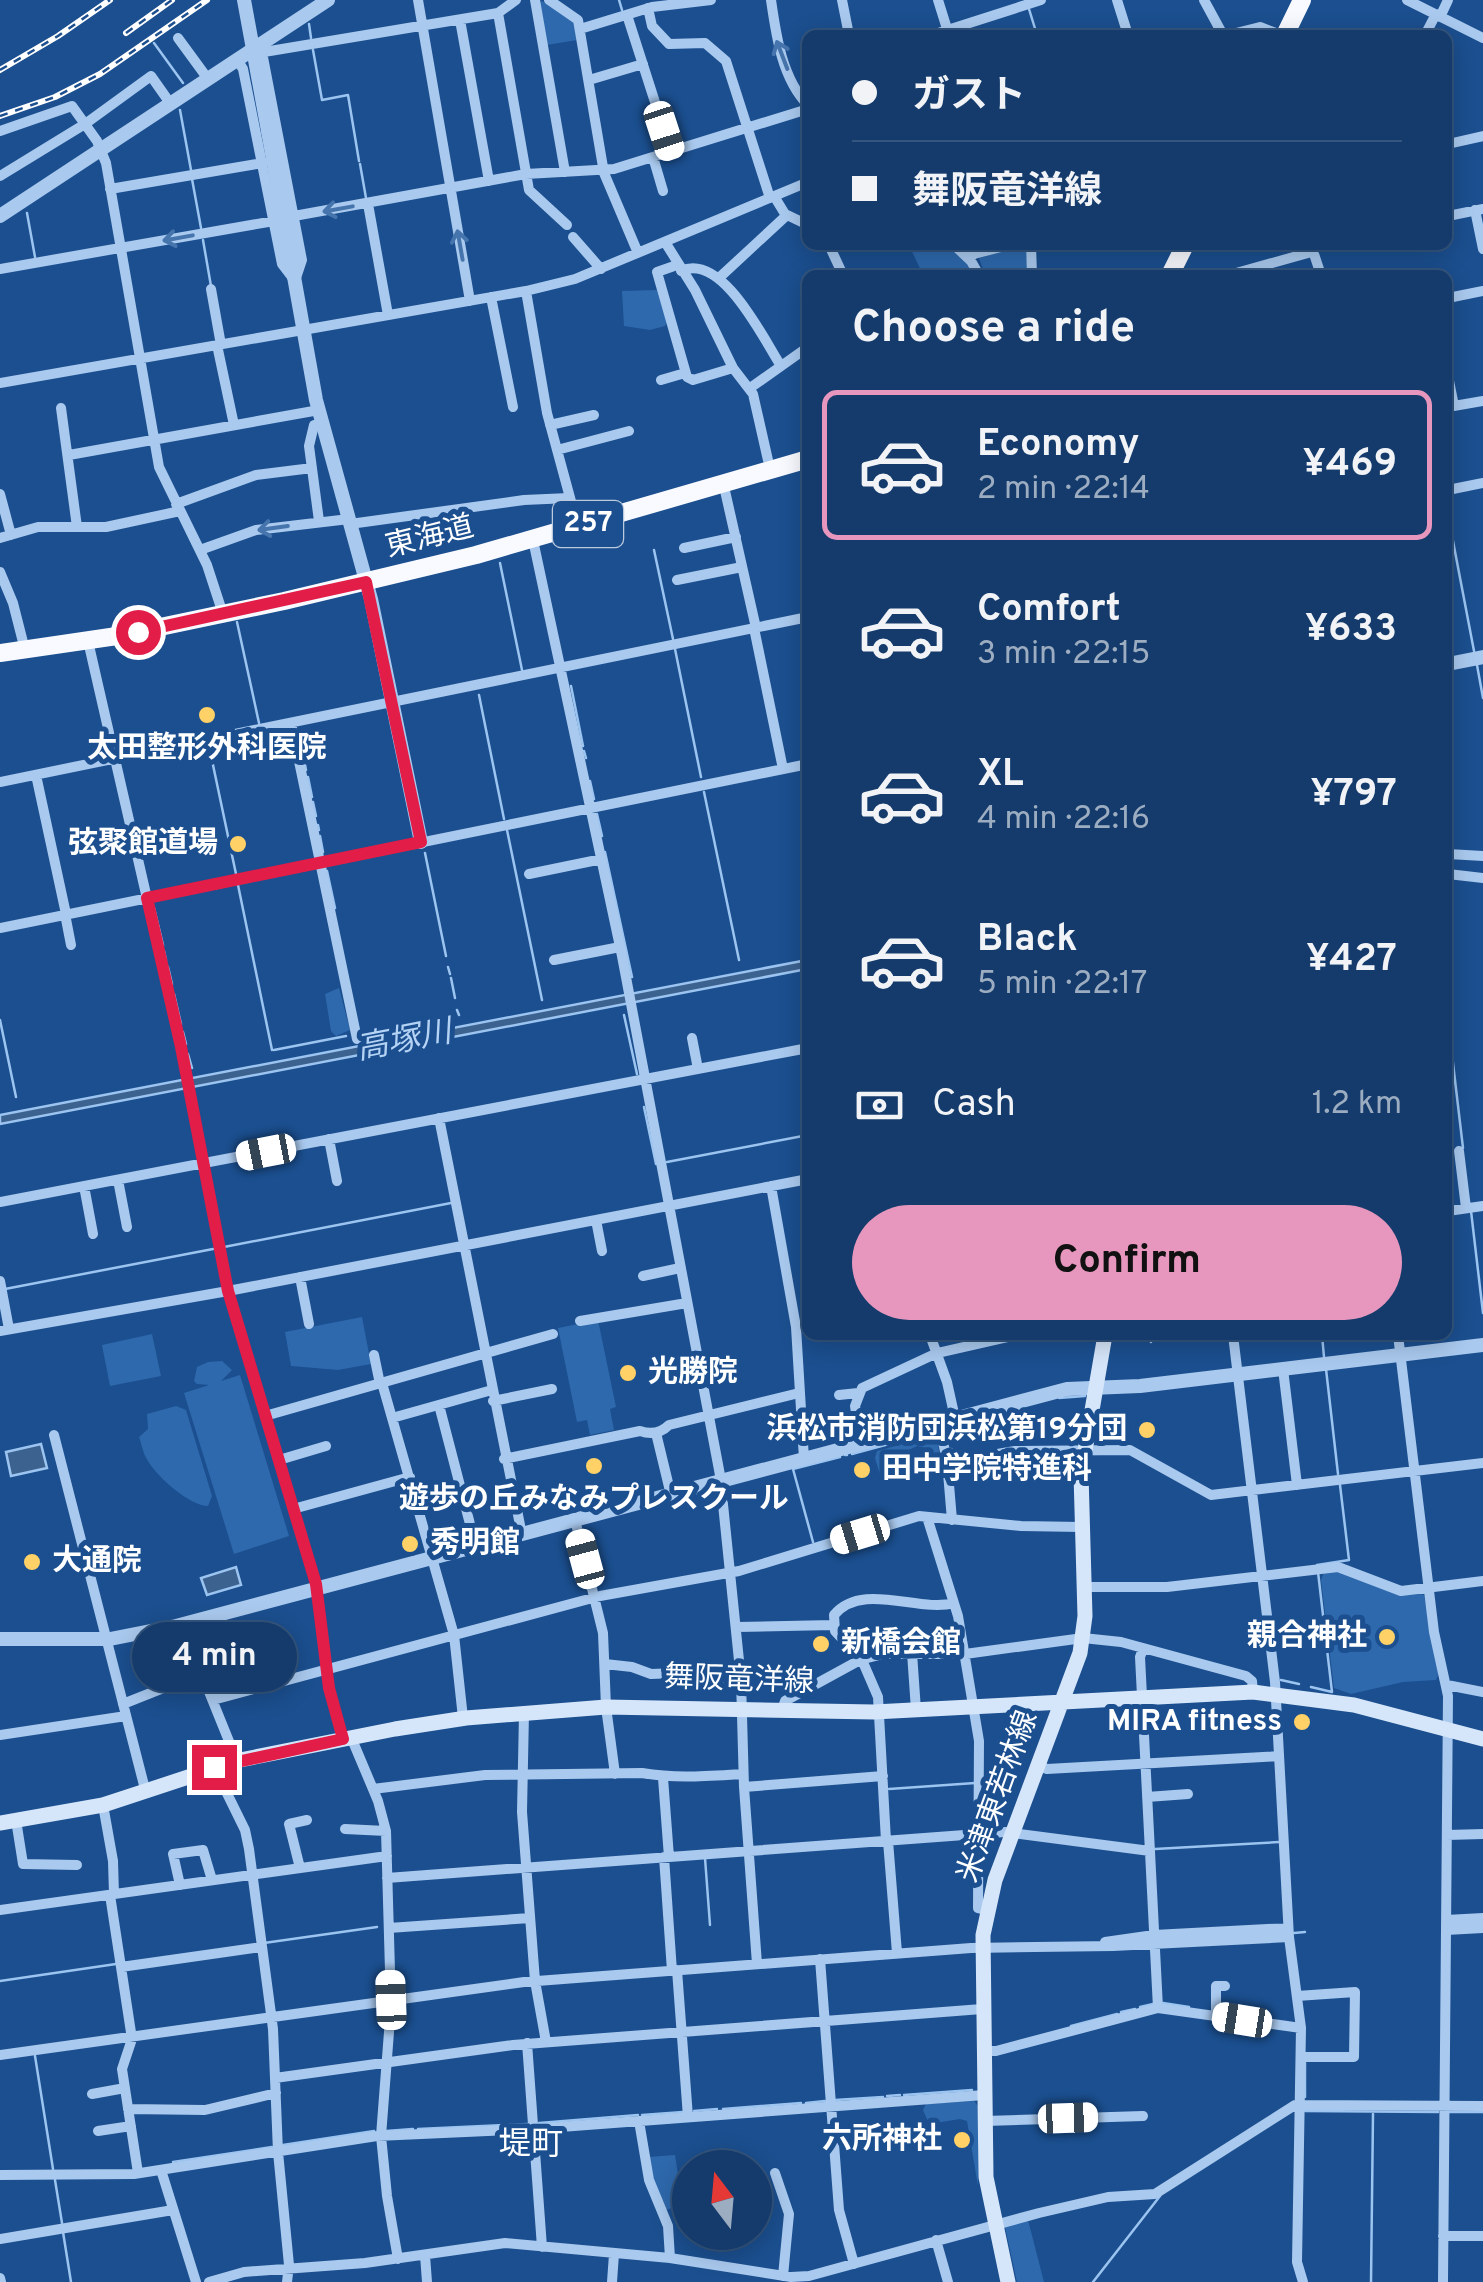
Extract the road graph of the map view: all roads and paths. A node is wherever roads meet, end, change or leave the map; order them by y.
1 (244, 0) edge
2 (328, 0) edge
3 (418, 0) edge
4 (516, 0) edge
5 (535, 0) edge
6 (549, 0) edge
7 (711, 0) edge
8 (772, 0) edge
9 (842, 0) edge
10 (938, 0) edge
11 (1042, 0) edge
12 (1117, 0) edge
13 (1204, 0) edge
14 (1302, 0) edge
15 (1407, 0) edge
16 (1448, 0) edge
17 (650, 5) edge
18 (498, 13) junction
19 (628, 15) junction
20 (1438, 15) junction
21 (460, 20) junction
22 (423, 25) junction
23 (580, 29) junction
24 (848, 30) edge
25 (947, 30) edge
26 (954, 30) edge
27 (1126, 30) edge
28 (1222, 30) edge
29 (1244, 30) edge
30 (1271, 30) edge
31 (1287, 30) edge
32 (1428, 30) edge
33 (178, 38) dead end
34 (1483, 38) edge
35 (262, 49) junction
36 (238, 61) junction
37 (643, 64) junction
38 (208, 80) junction
39 (589, 80) junction
40 (802, 100) edge
41 (170, 103) junction
42 (802, 109) edge
43 (85, 124) junction
44 (747, 128) junction
45 (0, 130) edge
46 (1483, 136) edge
47 (1452, 143) edge
48 (101, 150) junction
49 (671, 152) junction
50 (653, 157) junction
51 (263, 163) junction
52 (604, 170) junction
53 (565, 172) junction
54 (526, 174) junction
55 (0, 176) edge
56 (488, 180) junction
57 (802, 184) edge
58 (451, 188) junction
59 (110, 190) junction
60 (664, 190) dead end
61 (772, 197) junction
62 (368, 204) junction
63 (1479, 210) edge
64 (787, 215) junction
65 (1452, 215) edge
66 (0, 216) edge
67 (294, 216) junction
68 (274, 221) junction
69 (802, 221) edge
70 (567, 225) dead end
71 (573, 236) dead end
72 (664, 242) junction
73 (120, 248) junction
74 (959, 250) edge
75 (990, 250) edge
76 (1310, 250) edge
77 (1483, 250) edge
78 (638, 253) junction
79 (969, 259) junction
80 (679, 268) junction
81 (0, 269) edge
82 (601, 269) junction
83 (976, 270) edge
84 (1245, 270) edge
85 (720, 277) junction
86 (294, 280) junction
87 (211, 288) dead end
88 (526, 291) junction
89 (1483, 292) edge
90 (491, 297) junction
91 (1452, 297) edge
92 (470, 301) junction
93 (388, 315) junction
94 (304, 330) junction
95 (219, 345) junction
96 (802, 351) edge
97 (140, 359) junction
98 (782, 366) junction
99 (732, 368) junction
100 (685, 373) junction
101 (661, 380) dead end
102 (0, 383) edge
103 (750, 388) junction
104 (1483, 400) edge
105 (513, 407) dead end
106 (1452, 407) edge
107 (61, 408) dead end
108 (594, 415) dead end
109 (320, 416) junction
110 (234, 425) junction
111 (550, 425) junction
112 (629, 431) dead end
113 (154, 440) junction
114 (557, 450) junction
115 (69, 455) junction
116 (802, 461) edge
117 (312, 468) junction
118 (770, 469) junction
119 (723, 482) junction
120 (1483, 483) edge
121 (1452, 489) edge
122 (0, 494) edge
123 (570, 498) junction
124 (178, 508) junction
125 (319, 521) junction
126 (350, 521) junction
127 (77, 527) junction
128 (578, 528) junction
129 (5, 536) edge
130 (736, 537) junction
131 (533, 540) junction
132 (684, 548) dead end
133 (200, 550) junction
134 (742, 567) junction
135 (0, 572) edge
136 (678, 580) dead end
137 (366, 582) junction
138 (222, 614) junction
139 (802, 618) edge
140 (755, 628) junction
141 (88, 641) junction
142 (25, 650) junction
143 (0, 653) edge
144 (1483, 657) edge
145 (1452, 663) edge
146 (562, 667) junction
147 (392, 702) junction
148 (291, 723) junction
149 (115, 759) junction
150 (802, 765) edge
151 (783, 769) junction
152 (36, 775) junction
153 (0, 782) edge
154 (590, 808) junction
155 (188, 840) dead end
156 (421, 842) junction
157 (136, 850) junction
158 (1452, 854) edge
159 (1483, 856) edge
160 (602, 859) junction
161 (320, 862) junction
162 (529, 874) dead end
163 (1452, 874) edge
164 (1483, 878) edge
165 (147, 898) junction
166 (65, 914) junction
167 (0, 928) edge
168 (71, 945) dead end
169 (620, 947) junction
170 (554, 960) dead end
171 (692, 1038) dead end
172 (357, 1039) dead end
173 (802, 1049) edge
174 (698, 1069) junction
175 (644, 1079) junction
176 (440, 1118) junction
177 (329, 1139) junction
178 (1459, 1151) dead end
179 (203, 1164) junction
180 (118, 1180) junction
181 (337, 1180) dead end
182 (802, 1180) edge
183 (84, 1186) junction
184 (771, 1186) junction
185 (0, 1202) edge
186 (668, 1206) junction
187 (1483, 1206) edge
188 (1466, 1208) junction
189 (1452, 1210) edge
190 (596, 1220) junction
191 (127, 1227) dead end
192 (93, 1234) dead end
193 (464, 1245) junction
194 (602, 1251) dead end
195 (680, 1268) junction
196 (644, 1276) dead end
197 (300, 1277) junction
198 (0, 1283) edge
199 (228, 1291) junction
200 (687, 1303) junction
201 (580, 1321) dead end
202 (801, 1321) edge
203 (309, 1324) dead end
204 (5, 1330) edge
205 (553, 1334) dead end
206 (932, 1340) edge
207 (993, 1340) edge
208 (1104, 1340) edge
209 (1234, 1340) edge
210 (1399, 1340) edge
211 (1483, 1345) edge
212 (938, 1352) junction
213 (374, 1354) dead end
214 (484, 1354) junction
215 (1401, 1355) junction
216 (1283, 1369) junction
217 (1238, 1374) junction
218 (381, 1383) junction
219 (1095, 1388) junction
220 (552, 1389) dead end
221 (799, 1393) junction
222 (858, 1393) junction
223 (839, 1395) dead end
224 (492, 1396) junction
225 (439, 1405) junction
226 (708, 1415) junction
227 (265, 1416) junction
228 (392, 1418) junction
229 (955, 1418) junction
230 (939, 1423) junction
231 (656, 1433) junction
232 (54, 1435) dead end
233 (861, 1444) junction
234 (326, 1446) dead end
235 (1084, 1449) junction
236 (946, 1452) junction
237 (504, 1458) junction
238 (804, 1459) junction
239 (278, 1460) junction
240 (1483, 1463) edge
241 (1415, 1471) junction
242 (410, 1477) junction
243 (720, 1482) junction
244 (1297, 1485) junction
245 (1252, 1490) junction
246 (671, 1494) junction
247 (294, 1510) junction
248 (927, 1517) junction
249 (575, 1520) junction
250 (952, 1520) junction
251 (1081, 1527) junction
252 (522, 1534) junction
253 (476, 1547) junction
254 (433, 1558) junction
255 (732, 1572) junction
256 (1262, 1576) junction
257 (1483, 1582) edge
258 (1084, 1586) junction
259 (1429, 1588) junction
260 (317, 1590) junction
261 (595, 1597) junction
262 (954, 1603) junction
263 (182, 1625) junction
264 (833, 1626) junction
265 (737, 1627) junction
266 (454, 1635) junction
267 (1083, 1638) junction
268 (0, 1639) edge
269 (107, 1639) junction
270 (1143, 1649) junction
271 (912, 1653) junction
272 (964, 1654) junction
273 (862, 1660) junction
274 (604, 1664) junction
275 (327, 1669) junction
276 (201, 1673) junction
277 (741, 1680) junction
278 (1447, 1685) junction
279 (1252, 1692) junction
280 (1483, 1692) edge
281 (1276, 1694) junction
282 (1142, 1696) junction
283 (213, 1700) junction
284 (1064, 1701) junction
285 (606, 1707) junction
286 (974, 1707) junction
287 (740, 1709) junction
288 (124, 1710) junction
289 (782, 1710) junction
290 (916, 1710) junction
291 (879, 1712) junction
292 (524, 1713) junction
293 (463, 1718) junction
294 (1448, 1730) junction
295 (0, 1735) edge
296 (347, 1738) junction
297 (1483, 1739) edge
298 (1279, 1756) junction
299 (237, 1760) junction
300 (1145, 1763) junction
301 (1039, 1766) junction
302 (214, 1767) junction
303 (524, 1774) junction
304 (616, 1774) junction
305 (743, 1774) junction
306 (883, 1776) junction
307 (663, 1778) junction
308 (744, 1787) junction
309 (373, 1790) junction
310 (146, 1793) junction
311 (1188, 1794) dead end
312 (1147, 1796) junction
313 (103, 1805) junction
314 (306, 1820) dead end
315 (8, 1822) edge
316 (344, 1830) dead end
317 (386, 1831) junction
318 (980, 1834) junction
319 (1013, 1834) junction
320 (1483, 1834) edge
321 (1447, 1835) junction
322 (887, 1841) junction
323 (748, 1851) junction
324 (1150, 1851) junction
325 (386, 1856) junction
326 (666, 1857) junction
327 (77, 1865) dead end
328 (300, 1868) junction
329 (526, 1868) junction
330 (251, 1875) junction
331 (387, 1878) junction
332 (212, 1880) junction
333 (180, 1885) junction
334 (112, 1894) junction
335 (0, 1910) edge
336 (987, 1910) junction
337 (530, 1918) junction
338 (1483, 1918) edge
339 (1446, 1925) junction
340 (388, 1928) junction
341 (1483, 1928) edge
342 (1289, 1932) junction
343 (1155, 1939) junction
344 (261, 1948) junction
345 (982, 1948) junction
346 (896, 1954) junction
347 (820, 1959) junction
348 (756, 1964) junction
349 (121, 1967) junction
350 (674, 1970) junction
351 (534, 1981) junction
352 (1225, 1986) dead end
353 (1296, 1996) junction
354 (391, 2000) junction
355 (982, 2008) junction
356 (1158, 2008) junction
357 (1216, 2016) junction
358 (271, 2017) junction
359 (825, 2020) junction
360 (1301, 2028) junction
361 (682, 2032) junction
362 (132, 2036) junction
363 (546, 2042) junction
364 (527, 2044) junction
365 (983, 2052) junction
366 (0, 2055) edge
367 (1301, 2057) junction
368 (386, 2062) junction
369 (275, 2078) junction
370 (125, 2088) junction
371 (276, 2093) junction
372 (92, 2094) dead end
373 (984, 2095) junction
374 (1299, 2104) junction
375 (831, 2106) junction
376 (1483, 2106) edge
377 (128, 2109) junction
378 (1444, 2110) junction
379 (1144, 2116) dead end
380 (688, 2117) junction
381 (639, 2121) junction
382 (985, 2121) junction
383 (131, 2126) junction
384 (534, 2129) junction
385 (98, 2131) dead end
386 (380, 2136) junction
387 (278, 2152) junction
388 (161, 2170) junction
389 (138, 2173) junction
390 (775, 2173) dead end
391 (0, 2175) edge
392 (173, 2210) junction
393 (995, 2225) junction
394 (1443, 2236) junction
395 (1483, 2236) edge
396 (0, 2239) edge
397 (936, 2240) junction
398 (542, 2247) junction
399 (614, 2254) junction
400 (425, 2255) junction
401 (398, 2258) junction
402 (670, 2258) junction
403 (854, 2264) junction
404 (288, 2269) junction
405 (788, 2278) edge
406 (196, 2282) edge
407 (209, 2282) edge
408 (287, 2282) edge
409 (427, 2282) edge
410 (612, 2282) edge
411 (948, 2282) edge
412 (1008, 2282) edge
413 (1303, 2282) edge
414 (1443, 2282) edge

1 - 86 street, bridge
2 - 35 street
3 - 22 street
4 - 18 street
5 - 53 street
6 - 23 street
7 - 17 street
40 -> 8 street
9 - 24 street
10 - 25 street
11 - 26 street
12 - 27 street
13 - 28 street
14 - 31 highway
15 - 20 street
16 - 20 street
17 - 19 street
17 - 44 street
18 - 21 street
18 - 54 street
19 - 23 street
19 - 37 street
20 - 32 street
20 - 34 street
21 - 22 street
21 - 56 street
22 - 35 street
22 - 58 street
23 - 39 street
29 - 30 street
33 - 38 street
35 - 36 street
35 - 67 street
36 - 38 street
36 - 51 street
37 - 39 street
37 - 49 street
38 - 41 street
39 - 52 street
41 - 43 street
41 - 48 street
42 - 44 street
43 - 45 street
43 - 48 street
43 - 55 street
44 - 49 street
44 - 61 street
46 - 47 street
48 - 59 street
48 - 66 street
49 - 50 street
50 - 52 street
50 - 60 street
51 - 59 street
51 - 68 street
52 - 53 street
52 - 78 street
53 - 54 street
54 - 56 street
54 - 70 street
56 - 58 street
57 - 61 street
58 - 62 street
92 -> 58 street
59 - 73 street
61 - 64 street
61 - 72 street
62 -> 67 street
62 - 93 street
63 - 65 street
63 - 77 street
64 - 69 street
64 - 85 street
67 - 86 street
68 -> 73 street
68 - 86 street
71 - 82 street
72 - 78 street
72 - 80 street
73 - 81 street
73 - 97 street
74 - 79 street
75 - 79 street
76 - 84 street
78 - 82 street
79 - 83 street
80 - 85 street
80 - 99 street
80 - 100 street
82 - 88 street
85 - 98 street
86 - 94 street
87 - 95 street
88 - 90 street
88 - 111 street
89 - 91 street
90 - 92 street
90 - 105 street
92 - 93 street
93 - 94 street
94 - 95 street
94 - 109 street
95 - 97 street
95 - 110 street
96 - 98 street
97 - 102 street
97 - 113 street
98 - 103 street
99 - 100 street
99 - 103 street
100 - 101 street
103 - 118 street
104 - 106 street
107 - 115 street
108 - 111 street
109 - 110 street
109 - 117 street
109 - 126 street
110 - 113 street
111 - 114 street
112 - 114 street
113 - 115 street
113 - 124 street
114 - 123 street
115 - 127 street
116 - 118 highway, 東海道 / 257
117 - 124 street
117 - 125 street
118 - 119 highway, 東海道 / 257
119 - 128 highway, 東海道 / 257
119 - 130 street
120 - 121 street
122 - 129 street
123 - 126 street
123 - 128 street
124 - 127 street
124 - 133 street
125 - 126 street
125 -> 133 street
126 - 137 street
127 - 129 street
128 - 131 highway, 東海道 / 257
130 - 132 street
130 - 134 street
131 - 137 highway, 東海道 / 257
131 - 146 street
133 - 138 street
134 - 136 street
134 - 140 street
135 - 142 street
137 - 138 highway, 東海道 / 257
137 - 147 street
138 - 141 highway, 東海道 / 257
139 - 140 street
140 - 146 street
140 - 151 street
141 - 142 highway, 東海道 / 257
141 - 149 street
142 - 143 highway, 東海道 / 257
144 - 145 street
146 - 147 street
146 - 154 street
147 - 148 street
147 - 156 street
148 - 149 street
148 - 161 street
149 - 152 street
149 - 157 street
150 - 151 street
151 - 154 street
152 - 153 street
152 - 166 street
154 - 156 street
154 - 160 street
155 - 157 street
156 - 161 street
157 - 165 street
158 - 159 street
160 - 162 street
160 - 169 street
161 - 165 street
161 - 172 street
163 - 164 street
165 - 166 street
165 - 179 street
166 - 167 street
166 - 168 street
169 - 170 street
169 - 175 street
171 - 174 street
173 - 174 street
174 - 175 street
175 - 176 street
175 - 186 street
176 - 177 street
176 - 193 street
177 - 179 street
177 - 181 street
178 - 188 street
179 - 180 street
179 - 199 street
180 - 183 street
180 - 191 street
182 - 184 street
183 - 185 street
183 - 192 street
184 - 186 street
184 - 202 street
186 - 190 street
186 - 195 street
187 - 188 street
188 - 189 street
190 - 193 street
190 - 194 street
193 - 197 street
193 - 214 street
195 - 196 street
195 - 200 street
197 - 199 street
197 - 203 street
198 - 204 street
199 - 204 street
199 - 227 street
200 - 201 street
200 - 226 street
202 - 221 street
205 - 214 street
206 - 212 street
207 - 212 street
208 - 219 main road, 米津東若林線
209 - 217 street
210 - 215 street
211 - 215 street
212 - 222 street
212 - 229 street
213 - 218 street
214 - 218 street
214 - 224 street
215 - 216 street
215 - 241 street
216 - 217 street
216 - 244 street
217 - 219 street
217 - 245 street
218 - 227 street
218 - 228 street
219 - 229 street
219 - 235 main road, 米津東若林線
220 - 224 street
221 - 226 street
221 - 238 street
222 - 223 street
222 - 233 street
224 - 225 street
224 - 237 street
225 - 228 street
225 - 253 street
226 - 231 street
226 - 243 street
227 - 239 street
228 - 242 street
229 - 230 street
230 - 233 street
230 - 236 street
231 - 237 street
231 - 246 street
232 - 269 street
233 - 238 street
234 - 239 street
235 - 236 street
235 - 245 street
235 - 251 main road, 米津東若林線
236 - 250 street
237 - 252 street
238 - 243 street
239 - 247 street
240 - 241 street
241 - 244 street
241 - 259 street
242 - 247 street
242 - 254 street
243 - 246 street
243 - 255 street
244 - 245 street
245 - 256 street
246 - 249 street
247 - 260 street
248 - 250 street
248 - 255 street
248 - 262 street
249 - 252 street
249 - 261 street
250 - 251 street
251 - 258 main road, 米津東若林線
252 - 253 street
253 - 254 street
254 - 260 street
254 - 266 street
255 - 261 street
255 - 265 street
256 - 258 street
256 - 259 street
256 - 281 street
257 - 259 street
258 - 267 main road, 米津東若林線
259 - 278 street
260 - 263 street
260 - 275 street
261 - 266 street
261 - 274 street
262 - 264 street
262 - 272 street
263 - 269 street
263 - 276 street
264 - 265 street
264 - 273 street
265 - 277 street
266 - 275 street
266 - 293 street
267 - 270 street
267 - 272 street
267 - 284 main road, 米津東若林線
268 - 269 street
269 - 288 street
270 - 279 street
270 - 282 street
271 - 272 street
271 - 273 street
271 - 290 street
272 - 286 street
273 - 289 street
273 - 291 street
274 - 277 street
274 - 285 street
275 - 283 street
275 - 296 street
276 - 283 street
276 - 288 street
277 - 287 street
278 - 280 street
278 - 294 street
279 - 281 main road, 舞阪竜洋線
279 - 282 main road, 舞阪竜洋線
281 - 294 main road, 舞阪竜洋線
281 - 298 street
282 - 284 main road, 舞阪竜洋線
282 - 300 street
283 - 299 street
284 - 286 main road, 舞阪竜洋線
284 - 301 main road, 米津東若林線
285 - 287 main road, 舞阪竜洋線
285 - 292 main road, 舞阪竜洋線
285 - 304 street
286 - 290 main road, 舞阪竜洋線
286 - 318 street
287 - 289 main road, 舞阪竜洋線
287 - 305 street
288 - 295 street
288 - 310 street
289 - 291 main road, 舞阪竜洋線
290 - 291 main road, 舞阪竜洋線
291 - 306 street
292 - 293 main road, 舞阪竜洋線
292 - 303 street
293 - 296 main road, 舞阪竜洋線
294 - 297 main road, 舞阪竜洋線
294 - 321 street
296 - 299 main road, 舞阪竜洋線
296 - 309 street
298 - 300 street
298 - 342 street
299 - 302 main road, 舞阪竜洋線
300 - 301 street
300 - 312 street
301 - 319 main road, 米津東若林線
302 - 310 main road, 舞阪竜洋線
302 - 330 street
303 - 304 street
303 - 309 street
303 - 329 street
304 - 307 street
305 - 307 street
305 - 308 street
306 - 308 street
306 - 322 street
307 - 326 street
308 - 323 street
309 - 317 street
310 - 313 main road, 舞阪竜洋線
311 - 312 street
312 - 324 street
313 - 315 main road, 舞阪竜洋線
313 - 334 street
314 - 328 street
315 - 327 street
316 - 317 street
317 - 325 street
318 - 319 street
318 - 322 street
318 - 336 street
319 - 324 street
319 - 336 main road, 米津東若林線
320 - 321 street
321 - 339 street
322 - 323 street
322 - 346 street
323 - 326 street
323 - 348 street
324 - 343 street
325 - 328 street
325 - 331 street
326 - 329 street
326 - 350 street
328 - 330 street
329 - 331 street
329 - 337 street
330 - 332 street
330 - 344 street
331 - 340 street
332 - 333 street
332 - 333 street
333 - 334 street
334 - 335 street
334 - 349 street
336 - 345 main road, 米津東若林線
337 - 340 street
337 - 351 street
338 - 339 street
339 - 341 street
339 - 378 street
340 - 354 street
342 - 343 street
342 - 353 street
343 - 345 street
343 - 356 street
344 - 349 street
344 - 358 street
345 - 346 street
345 - 355 main road, 米津東若林線
346 - 347 street
347 - 348 street
347 - 359 street
348 - 350 street
349 - 362 street
350 - 351 street
350 - 361 street
351 - 354 street
351 - 363 street
352 - 357 street
353 - 360 street
353 - 367 street
354 - 358 street
354 - 368 street
355 - 359 street
355 - 365 main road, 米津東若林線
356 - 357 street
356 - 365 street
357 - 360 street
358 - 362 street
358 - 369 street
359 - 361 street
359 - 375 street
360 - 367 street
361 - 363 street
361 - 380 street
362 - 366 street
362 - 370 street
363 - 364 street
364 - 368 street
364 - 384 street
365 - 373 main road, 米津東若林線
367 - 374 street
368 - 369 street
368 - 386 street
369 - 371 street
370 - 372 street
370 - 377 street
371 - 377 street
371 - 387 street
373 - 375 street
373 - 382 main road, 米津東若林線
374 - 378 street
374 - 393 street
374 - 413 street
375 - 380 street
375 - 403 street
376 - 378 street
377 - 383 street
378 - 394 street
379 - 382 street
380 - 381 street
381 - 384 street
381 - 402 street
382 - 393 main road, 米津東若林線
383 - 385 street
383 - 389 street
384 - 386 street
384 - 398 street
386 - 387 street
386 - 401 street
387 - 388 street
387 - 404 street
388 - 389 street
388 - 392 street
389 - 391 street
390 - 405 street
392 - 396 street
392 - 406 street
393 - 397 street
393 - 412 main road, 米津東若林線
394 - 395 street
394 - 414 street
397 - 403 street
397 - 411 street
398 - 399 street
398 - 400 street
399 - 402 street
399 - 410 street
400 - 401 street
400 - 409 street
401 - 404 street
402 - 405 street
403 - 405 street
404 - 407 street
404 - 408 street

